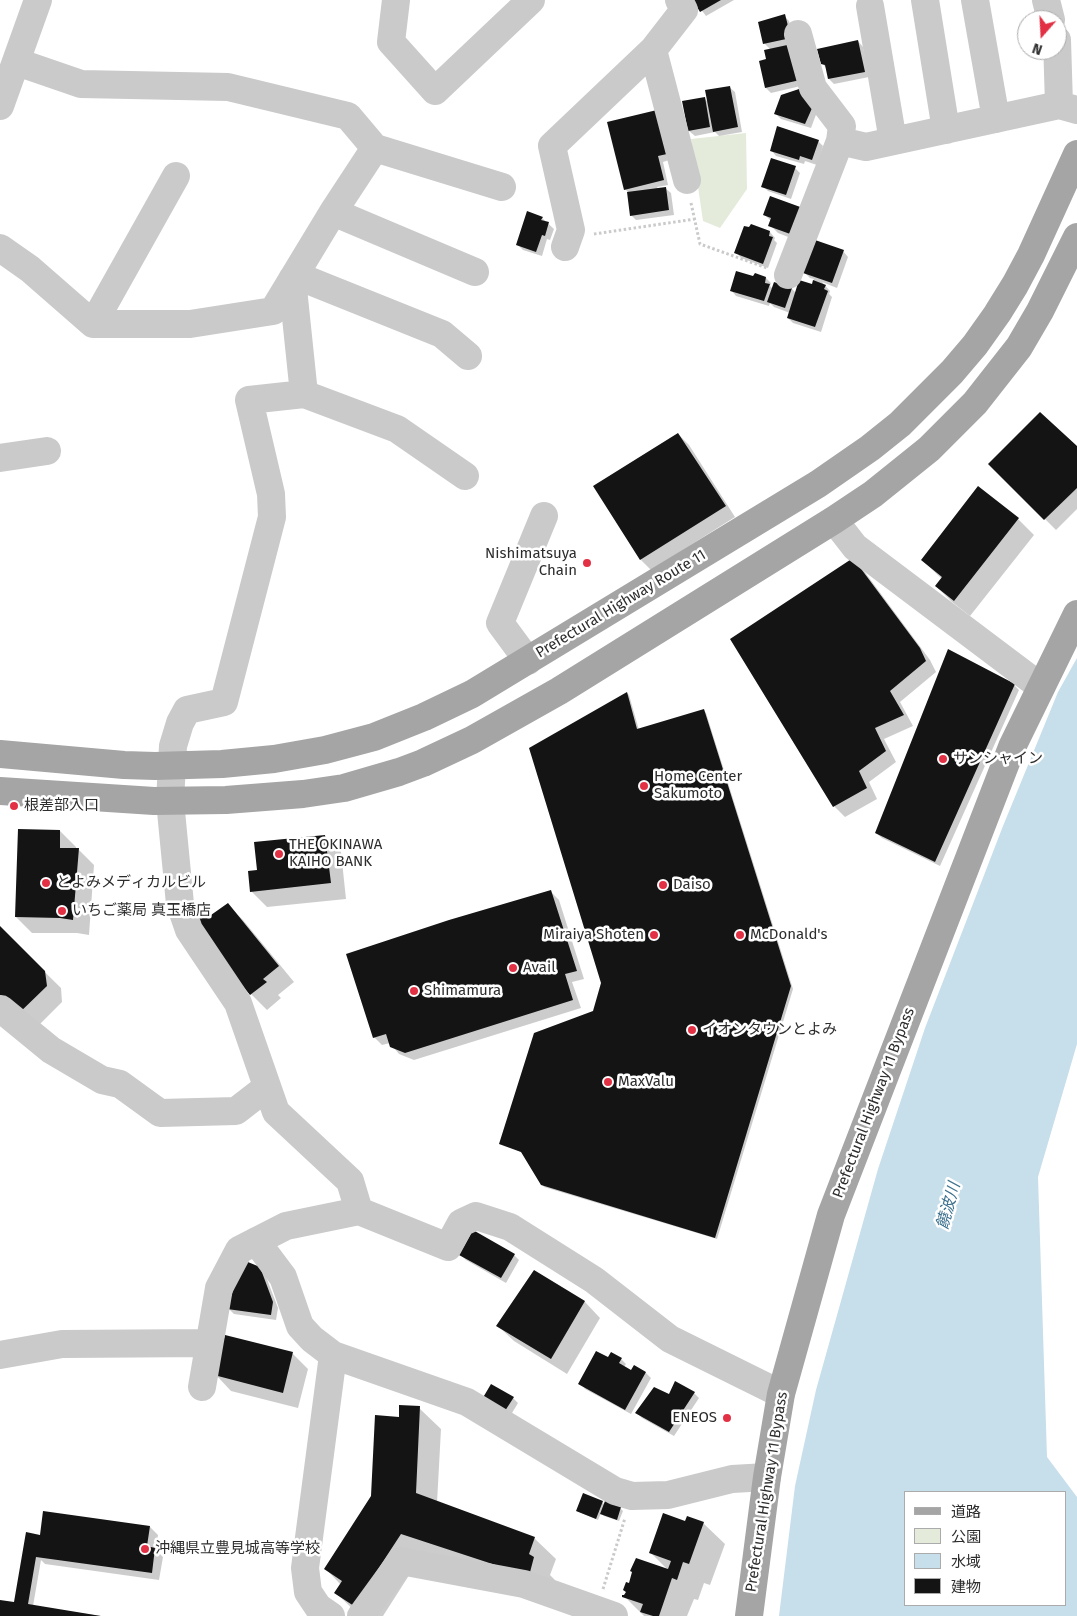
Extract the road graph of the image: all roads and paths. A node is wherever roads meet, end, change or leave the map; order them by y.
1 (38, 0) edge
2 (396, 0) edge
3 (532, 0) edge
4 (679, 0) edge
5 (925, 0) edge
6 (974, 0) edge
7 (870, 6) dead end
8 (798, 34) dead end
9 (653, 50) junction
10 (1060, 60) edge
11 (17, 62) junction
12 (0, 106) edge
13 (1068, 107) edge
14 (996, 119) junction
15 (946, 130) junction
16 (840, 141) junction
17 (893, 141) junction
18 (375, 148) junction
19 (1077, 154) edge
20 (176, 176) dead end
21 (687, 180) joint
22 (502, 187) dead end
23 (333, 212) junction
24 (695, 219) junction
25 (1077, 237) edge
26 (575, 241) joint
27 (0, 248) edge
28 (475, 272) dead end
29 (788, 275) joint
30 (294, 277) junction
31 (93, 324) junction
32 (468, 356) dead end
33 (304, 394) junction
34 (47, 452) dead end
35 (0, 458) edge
36 (465, 476) dead end
37 (544, 516) dead end
38 (834, 520) junction
39 (1077, 614) edge
40 (528, 661) junction
41 (1040, 687) junction
42 (0, 754) edge
43 (171, 766) junction
44 (0, 791) edge
45 (170, 801) junction
46 (1, 1009) dead end
47 (267, 1087) junction
48 (359, 1211) junction
49 (256, 1241) junction
50 (209, 1343) junction
51 (0, 1354) edge
52 (333, 1355) junction
53 (202, 1387) dead end
54 (781, 1394) junction
55 (767, 1477) junction
56 (632, 1496) junction
57 (604, 1613) edge
58 (331, 1616) edge
59 (361, 1616) edge
60 (749, 1616) edge

1 - 11 street
2 - 3 street
4 - 9 street
5 - 15 street
6 - 14 street
7 - 17 street
8 - 16 street
9 - 21 street
9 - 26 street
10 - 13 street
11 - 12 street
11 - 18 street
13 - 14 street
14 - 15 street
15 - 17 street
16 - 17 street
16 - 29 street
18 - 22 street
18 - 23 street
19 - 40 main road, Prefectural Highway Route 11
20 - 31 street
21 - 24 path
23 - 28 street
23 - 30 street
24 - 26 path
24 - 29 path
25 - 38 main road
27 - 31 street
30 - 31 street
30 - 32 street
30 - 33 street
33 - 36 street
33 - 43 street
34 - 35 street
37 - 40 street
38 - 41 street
38 - 45 main road
39 - 41 main road, Prefectural Highway 11 Bypass
40 - 43 main road, Prefectural Highway Route 11
41 - 54 main road, Prefectural Highway 11 Bypass
42 - 43 main road, Prefectural Highway Route 11
43 - 45 street
44 - 45 main road
45 - 47 street
46 - 47 street
47 - 48 street
48 - 49 street
48 - 54 street
49 - 50 street
49 - 52 street
50 - 51 street
50 - 53 street
52 - 56 street
52 - 58 street
54 - 55 main road, Prefectural Highway 11 Bypass
55 - 56 street
55 - 60 main road, Prefectural Highway 11 Bypass
56 - 57 path
57 - 59 street

